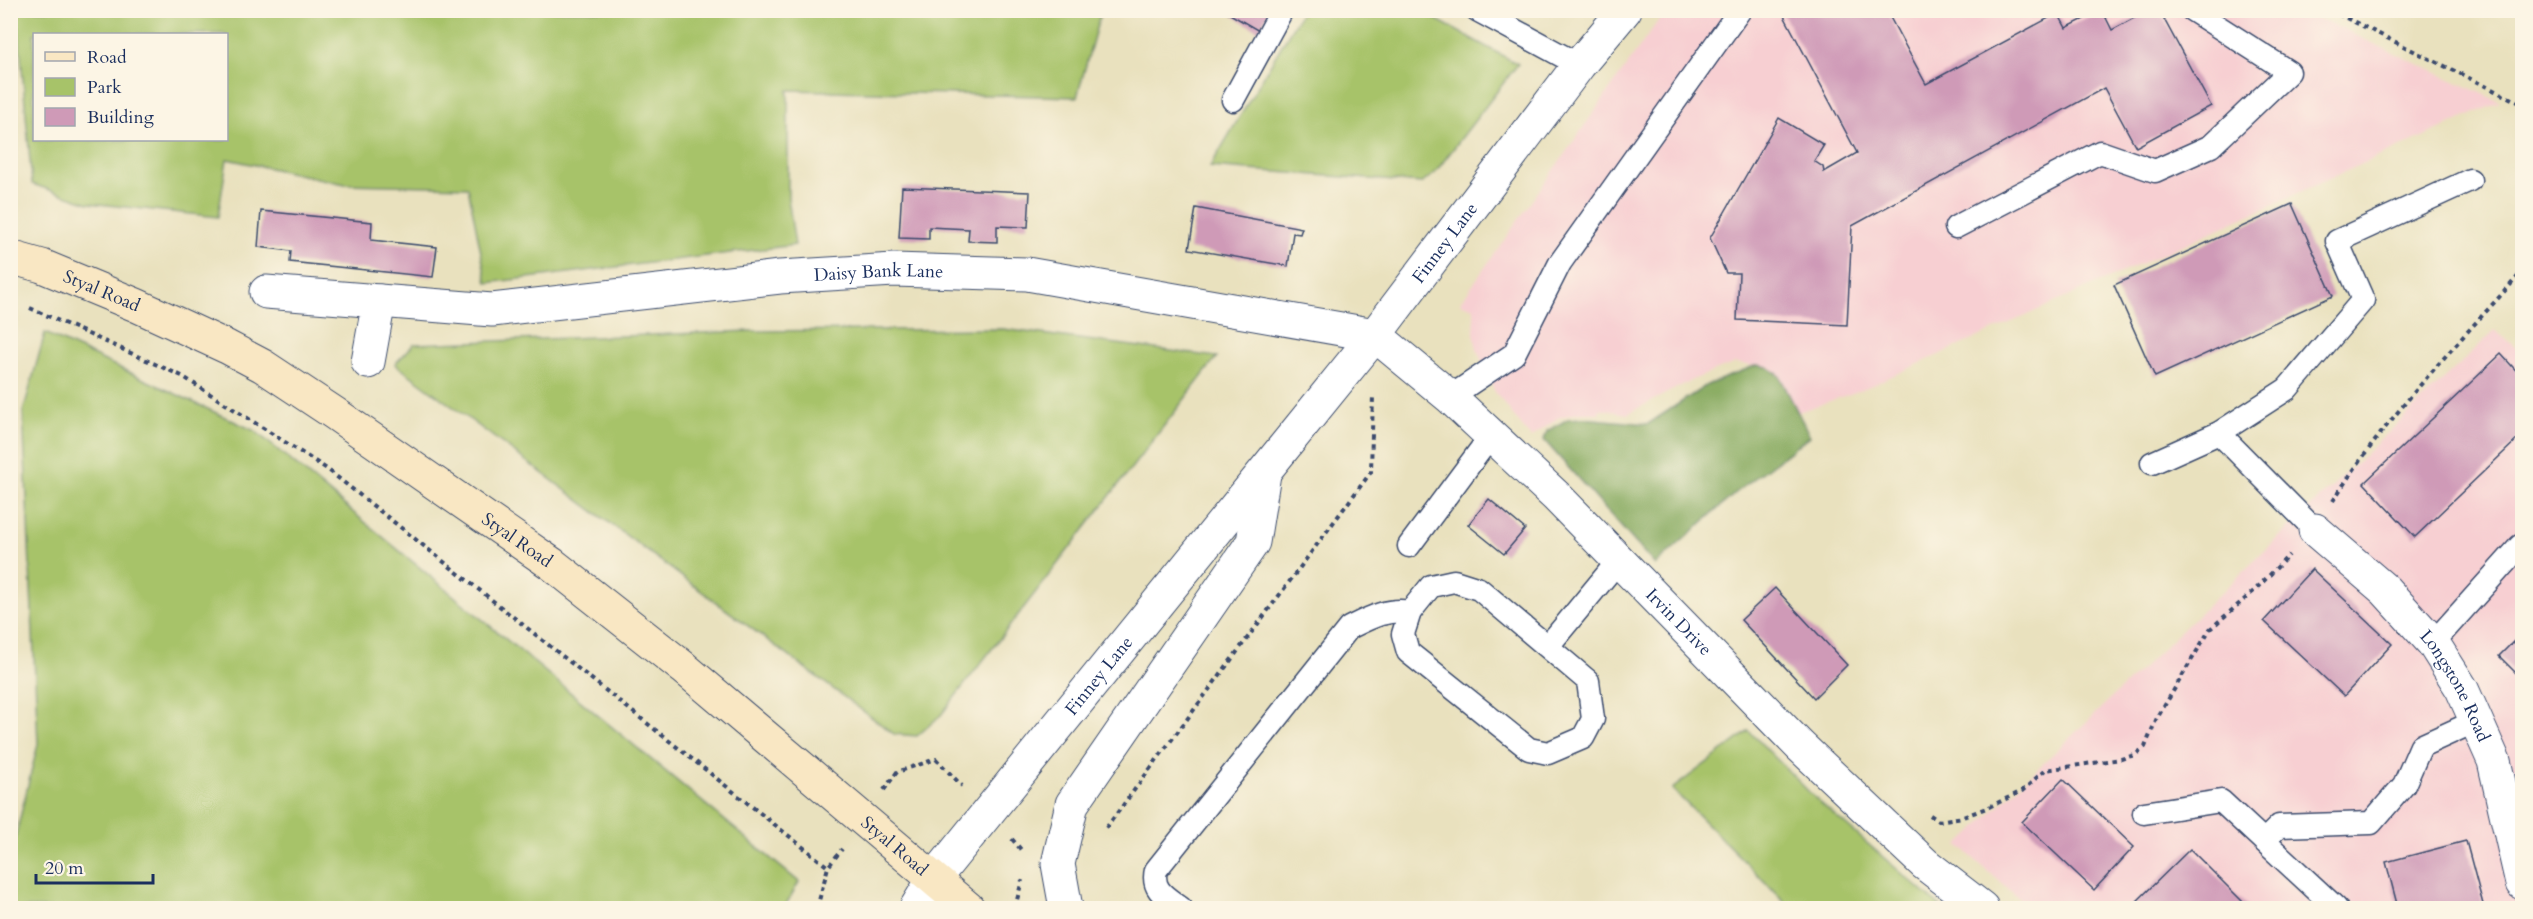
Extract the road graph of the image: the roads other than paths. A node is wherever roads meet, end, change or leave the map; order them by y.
1 (1282, 10) edge
2 (1477, 10) edge
3 (1625, 10) edge
4 (1740, 10) edge
5 (2192, 10) edge
6 (1579, 65) junction
7 (1233, 100) dead end
8 (2470, 180) dead end
9 (1956, 226) dead end
10 (10, 257) edge
11 (266, 292) dead end
12 (379, 301) junction
13 (1376, 335) junction
14 (368, 362) dead end
15 (1450, 397) junction
16 (2219, 433) junction
17 (1490, 437) junction
18 (2152, 463) dead end
19 (1264, 472) junction
20 (2314, 530) joint
21 (2522, 543) edge
22 (1409, 546) dead end
23 (1618, 561) junction
24 (1410, 612) junction
25 (2433, 644) junction
26 (1548, 646) junction
27 (2476, 721) junction
28 (2144, 813) dead end
29 (2264, 841) junction
30 (933, 880) junction
31 (2523, 883) edge
32 (916, 909) edge
33 (968, 909) edge
34 (1066, 909) edge
35 (1181, 909) edge
36 (1982, 909) edge
37 (2336, 909) edge

1 - 7 lane
2 - 6 lane
3 - 6 street, Finney Lane
4 - 15 lane
5 - 9 lane
6 - 13 street, Finney Lane
8 - 16 lane
10 - 30 main road, Styal Road
11 - 12 street, Daisy Bank Lane
12 - 13 street, Daisy Bank Lane
12 - 14 street
13 - 15 street, Irvin Drive
13 - 19 street, Finney Lane
15 - 17 street, Irvin Drive
16 - 18 lane
16 - 20 lane
17 - 22 lane
17 - 23 street, Irvin Drive
19 - 30 street, Finney Lane
19 - 34 street
20 - 25 street, Longstone Road
21 - 25 lane
23 - 26 lane
23 - 36 street, Irvin Drive
24 - 26 lane
24 - 26 lane
24 - 35 lane
25 - 27 street, Longstone Road
27 - 29 lane
27 - 31 street, Longstone Road
28 - 29 lane
29 - 37 lane
30 - 32 street, Finney Lane
30 - 33 main road, Styal Road

